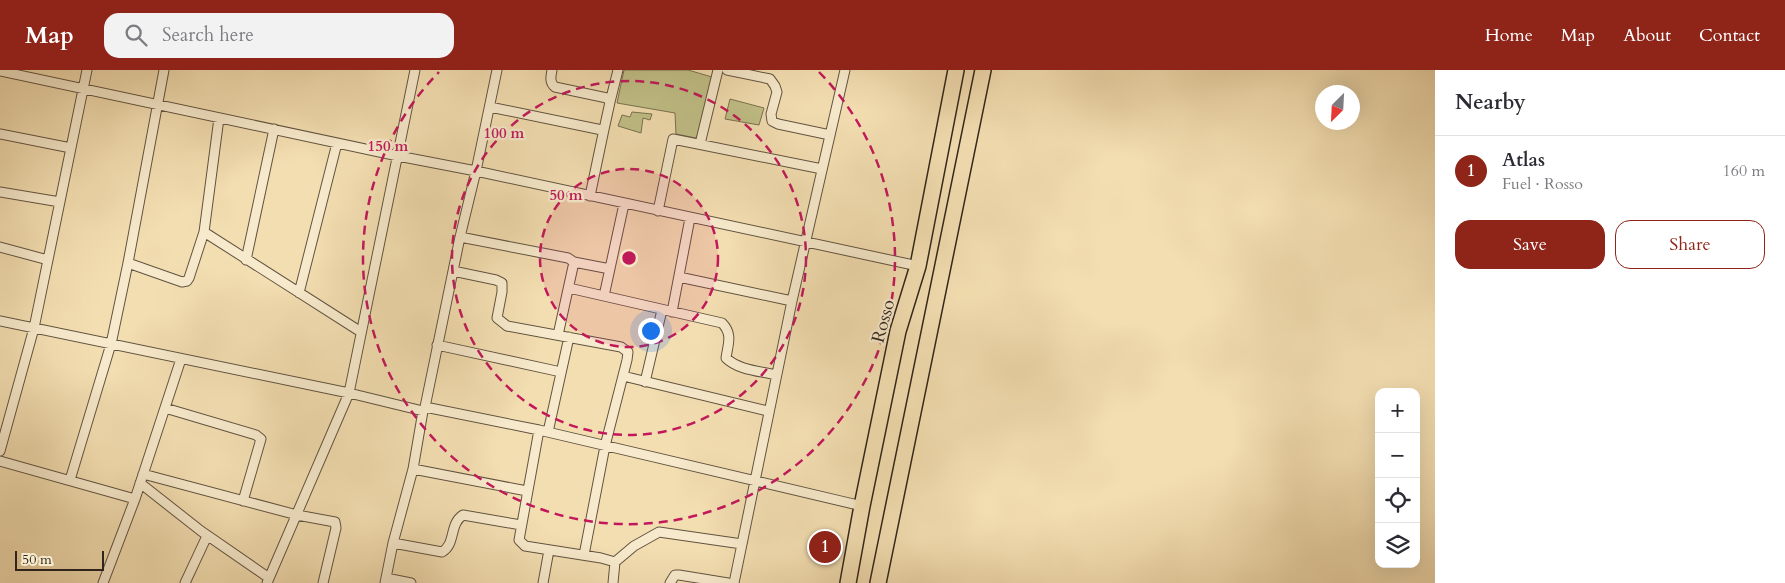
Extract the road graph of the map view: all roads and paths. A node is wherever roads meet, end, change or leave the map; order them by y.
1 (87, 70) edge
2 (164, 70) edge
3 (416, 70) edge
4 (497, 70) edge
5 (552, 70) edge
6 (618, 70) edge
7 (718, 70) edge
8 (727, 70) edge
9 (846, 70) edge
10 (956, 70) edge
11 (982, 70) edge
12 (0, 71) edge
13 (82, 88) junction
14 (610, 102) junction
15 (157, 104) junction
16 (490, 107) junction
17 (219, 118) junction
18 (274, 129) junction
19 (0, 134) edge
20 (603, 134) junction
21 (830, 135) junction
22 (336, 143) junction
23 (700, 144) junction
24 (71, 148) junction
25 (398, 156) junction
26 (822, 170) junction
27 (476, 171) junction
28 (0, 192) edge
29 (590, 196) junction
30 (60, 202) junction
31 (624, 204) junction
32 (658, 211) junction
33 (690, 218) junction
34 (204, 232) junction
35 (460, 237) junction
36 (805, 242) junction
37 (0, 247) edge
38 (48, 260) junction
39 (246, 260) junction
40 (574, 262) junction
41 (128, 263) junction
42 (918, 266) junction
43 (610, 269) junction
44 (453, 271) junction
45 (679, 277) junction
46 (569, 288) junction
47 (299, 293) junction
48 (604, 296) junction
49 (792, 301) junction
50 (662, 310) junction
51 (672, 312) junction
52 (0, 321) edge
53 (34, 328) junction
54 (362, 332) junction
55 (558, 335) junction
56 (569, 337) junction
57 (111, 344) junction
58 (438, 345) junction
59 (181, 359) junction
60 (561, 372) junction
61 (776, 375) junction
62 (623, 376) junction
63 (646, 382) junction
64 (349, 393) junction
65 (165, 408) junction
66 (424, 409) junction
67 (768, 411) junction
68 (544, 431) junction
69 (605, 446) junction
70 (0, 451) edge
71 (0, 461) edge
72 (413, 469) junction
73 (141, 478) junction
74 (70, 480) junction
75 (756, 480) junction
76 (527, 492) junction
77 (135, 499) junction
78 (243, 501) junction
79 (862, 506) junction
80 (297, 515) junction
81 (521, 524) junction
82 (207, 536) junction
83 (393, 543) junction
84 (742, 544) junction
85 (549, 550) junction
86 (584, 555) junction
87 (615, 562) junction
88 (268, 580) edge
89 (386, 581) edge
90 (103, 583) edge
91 (185, 583) edge
92 (323, 583) edge
93 (411, 583) edge
94 (542, 583) edge
95 (613, 583) edge
96 (670, 583) edge
97 (728, 583) edge
98 (734, 583) edge
99 (848, 583) edge
100 (878, 583) edge

1 - 13 street
2 - 15 street
3 - 25 street
4 - 16 street
5 - 14 street
6 - 14 street
7 - 23 street
8 - 21 street
9 - 21 street
10 - 42 highway, Rosso
11 - 100 highway
12 - 13 street
13 - 15 street
13 - 24 street
14 - 20 street
15 - 17 street
15 - 41 street
16 - 20 street
16 - 27 street
17 - 18 street
17 - 34 street
18 - 22 street
18 - 39 street
19 - 24 street
20 - 29 street
21 - 26 street
22 - 25 street
22 - 47 street
23 - 26 street
23 - 32 street
24 - 30 street
25 - 27 street
25 - 54 street
26 - 36 street
27 - 29 street
27 - 35 street
28 - 30 street
29 - 31 street
30 - 38 street
31 - 32 street
31 - 43 street
32 - 33 street
33 - 36 street
33 - 45 street
34 - 39 street
34 - 41 street
35 - 40 street
35 - 44 street
36 - 42 street
36 - 49 street
37 - 38 street
38 - 53 street
39 - 47 street
40 - 43 street
40 - 46 street
41 - 57 street
42 - 79 highway, Rosso
43 - 48 street
44 - 55 street
44 - 58 street
45 - 49 street
45 - 51 street
46 - 48 street
46 - 55 street
47 - 54 street
48 - 50 street
49 - 61 street
50 - 51 street
50 - 63 street
51 - 61 street
52 - 53 street
53 - 57 street
53 - 70 street
54 - 64 street
55 - 56 street
56 - 60 street
56 - 62 street
57 - 59 street
57 - 74 street
58 - 60 street
58 - 66 street
59 - 64 street
59 - 65 street
60 - 68 street
61 - 67 street
62 - 63 street
62 - 69 street
63 - 67 street
64 - 66 street
64 - 80 street
65 - 73 street
65 - 78 street
66 - 68 street
66 - 72 street
67 - 75 street
68 - 69 street
68 - 76 street
69 - 75 street
69 - 86 street
71 - 74 street
72 - 76 street
72 - 83 street
73 - 77 street
73 - 78 street
73 - 82 street
74 - 77 street
75 - 79 street
75 - 84 street
76 - 81 street
77 - 90 street
78 - 80 street
79 - 99 highway, Rosso
80 - 88 street
80 - 92 street
81 - 83 street
81 - 85 street
82 - 88 street
82 - 91 street
83 - 89 street
84 - 87 street
84 - 98 street
85 - 86 street
85 - 94 street
86 - 87 street
87 - 95 street
89 - 93 street
96 - 97 street

